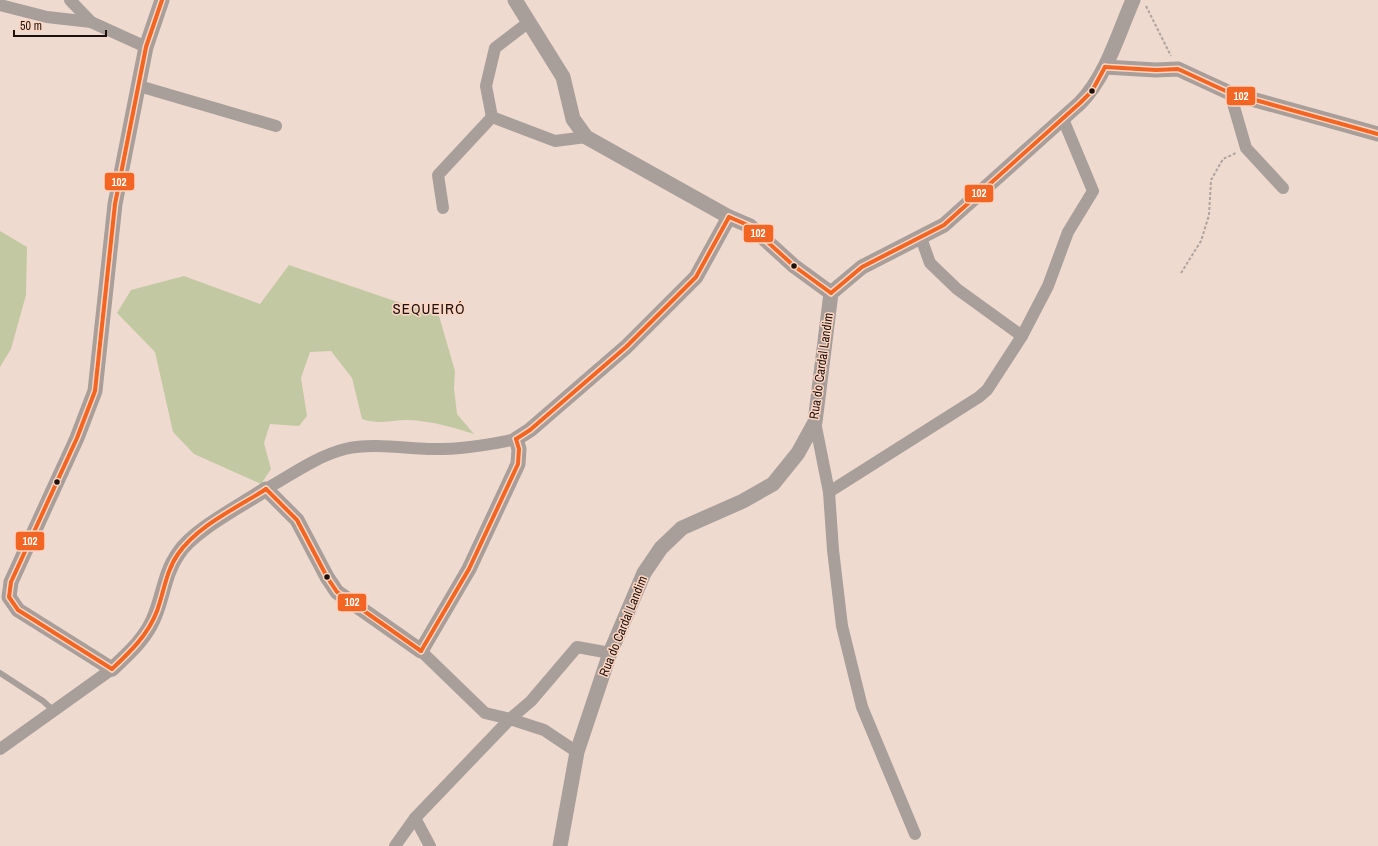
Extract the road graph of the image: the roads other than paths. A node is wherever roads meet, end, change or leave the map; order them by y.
1 (70, 0) edge
2 (162, 0) edge
3 (515, 0) edge
4 (1132, 0) edge
5 (0, 5) edge
6 (91, 22) junction
7 (529, 22) junction
8 (146, 47) junction
9 (1105, 67) junction
10 (139, 86) junction
11 (1230, 93) junction
12 (492, 117) junction
13 (1063, 119) junction
14 (276, 126) dead end
15 (1378, 134) edge
16 (586, 138) junction
17 (1283, 188) dead end
18 (443, 208) dead end
19 (729, 217) junction
20 (921, 238) junction
21 (831, 294) junction
22 (1022, 336) junction
23 (815, 422) junction
24 (516, 439) junction
25 (266, 489) junction
26 (829, 492) junction
27 (421, 651) junction
28 (610, 653) junction
29 (112, 669) junction
30 (0, 673) edge
31 (54, 711) junction
32 (510, 719) junction
33 (0, 749) edge
34 (577, 752) junction
35 (415, 818) junction
36 (915, 834) dead end
37 (395, 846) edge
38 (430, 846) edge
39 (560, 846) edge

1 - 6 street
2 - 8 street
3 - 7 street
4 - 9 street
5 - 6 street
6 - 8 street
7 - 12 street
7 - 16 street
8 - 10 street
9 - 11 street
9 - 13 street
10 - 14 street
10 - 29 street
11 - 15 street
11 - 17 street
12 - 16 street
12 - 18 street
13 - 20 street
13 - 22 street
16 - 19 street
19 - 21 street
19 - 24 street
20 - 21 street
20 - 22 street
21 - 23 street, Rua do Cardal Landim
22 - 26 street
23 - 26 street
23 - 28 street, Rua do Cardal Landim
24 - 25 street
24 - 27 street
25 - 27 street
25 - 29 street
26 - 36 street
27 - 32 street
28 - 32 street
28 - 34 street, Rua do Cardal Landim
29 - 31 street
30 - 31 lane
31 - 33 street
32 - 34 street
32 - 35 street
34 - 39 street, Rua do Cardal Landim
35 - 37 street
35 - 38 street

